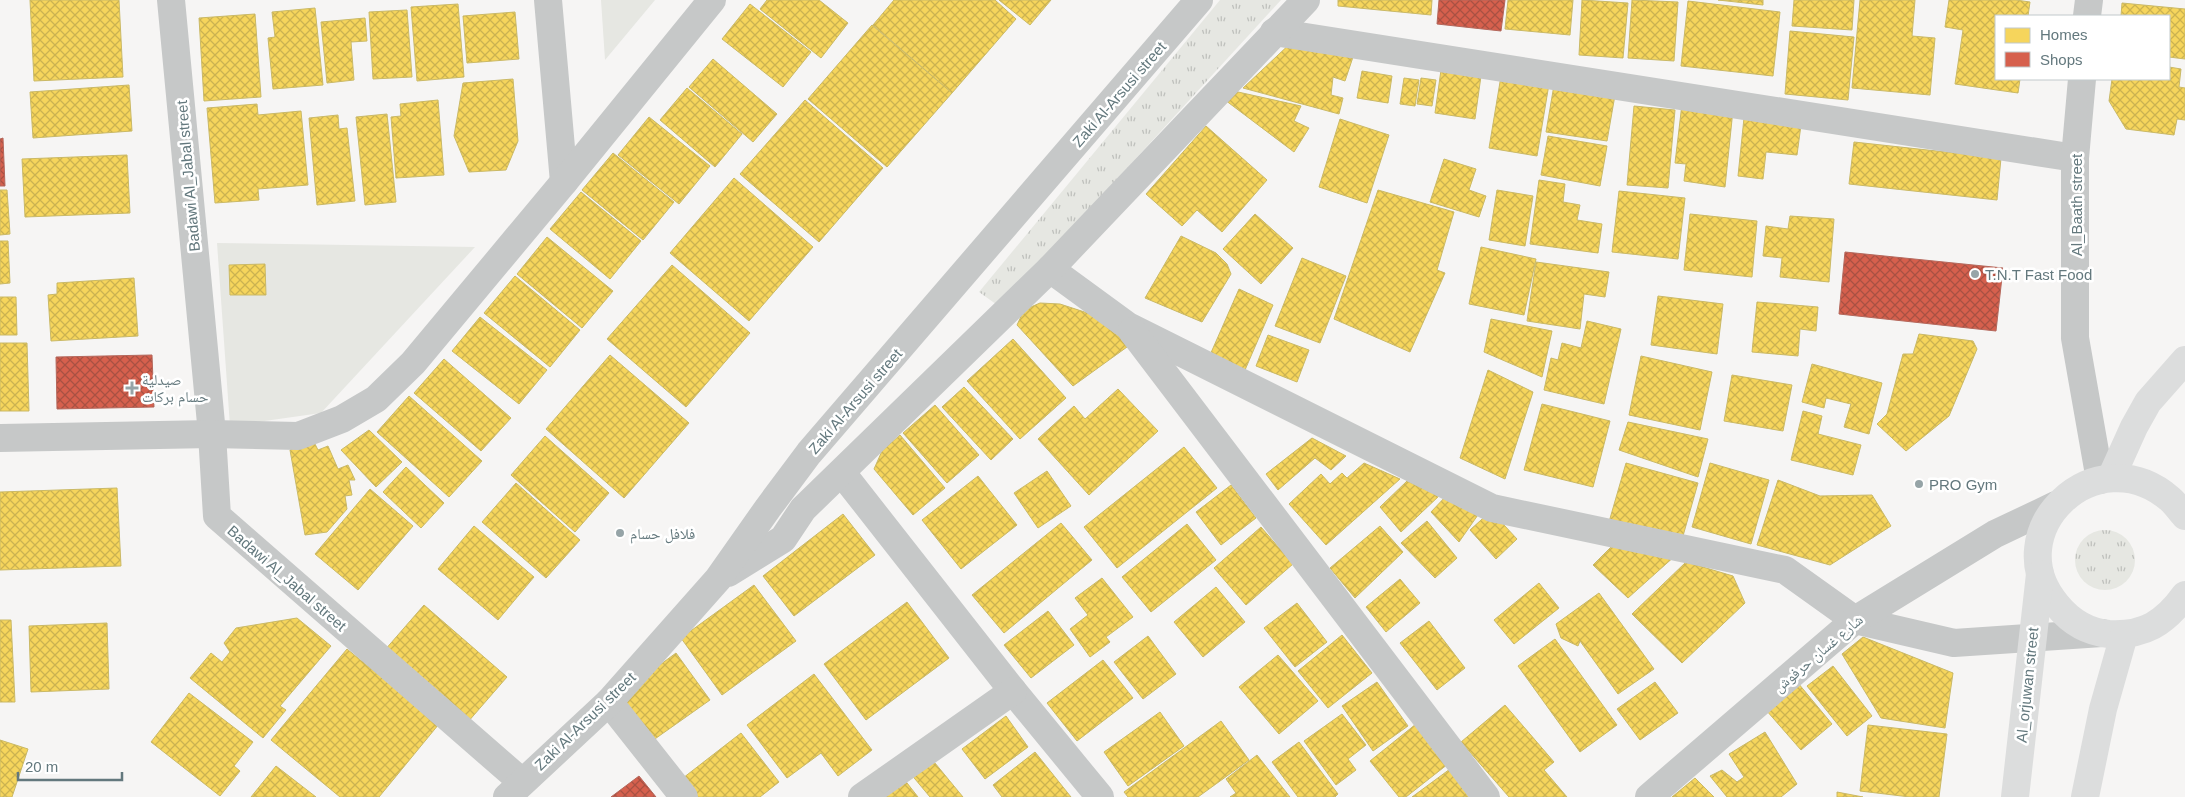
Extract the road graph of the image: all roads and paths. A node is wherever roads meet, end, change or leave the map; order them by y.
1 (171, 0) edge
2 (548, 0) edge
3 (712, 0) edge
4 (1199, 0) edge
5 (1306, 0) edge
6 (2089, 0) edge
7 (2087, 15) edge
8 (1274, 32) junction
9 (2082, 80) edge
10 (2075, 158) junction
11 (564, 182) junction
12 (1050, 269) junction
13 (1128, 326) junction
14 (2185, 360) edge
15 (212, 434) junction
16 (0, 438) edge
17 (842, 473) junction
18 (2105, 479) junction
19 (2056, 505) junction
20 (2185, 516) edge
21 (2040, 574) junction
22 (718, 579) junction
23 (2185, 595) edge
24 (1855, 620) junction
25 (2113, 634) junction
26 (2032, 638) junction
27 (1014, 691) junction
28 (609, 702) junction
29 (515, 790) edge
30 (684, 797) edge
31 (862, 797) edge
32 (1100, 797) edge
33 (1486, 797) edge
34 (1649, 797) edge
35 (2015, 797) edge
36 (2085, 797) edge

1 - 15 street, Badawi Al_Jabal street
2 - 11 street
3 - 11 street
4 - 22 street, Zaki Al-Arsusi street
5 - 8 street
6 - 7 street
8 - 10 street
8 - 12 street
9 - 10 street, Al_Baath street
10 - 18 street, Al_Baath street
11 - 15 street
12 - 13 street
12 - 17 street
13 - 24 street
13 - 33 street
14 - 18 main road
15 - 16 street
15 - 29 street, Badawi Al_Jabal street
17 - 22 street
17 - 27 street
18 - 19 main road
18 - 20 main road
19 - 21 main road
19 - 24 street, شارع غسان حرفوش
21 - 25 main road
21 - 26 main road, Al_orjuwan street
22 - 28 street, Zaki Al-Arsusi street
23 - 25 main road
24 - 26 street
24 - 34 street, شارع غسان حرفوش
25 - 26 street
25 - 36 main road
26 - 35 main road, Al_orjuwan street
27 - 31 street
27 - 32 street
28 - 29 street, Zaki Al-Arsusi street
28 - 30 street

